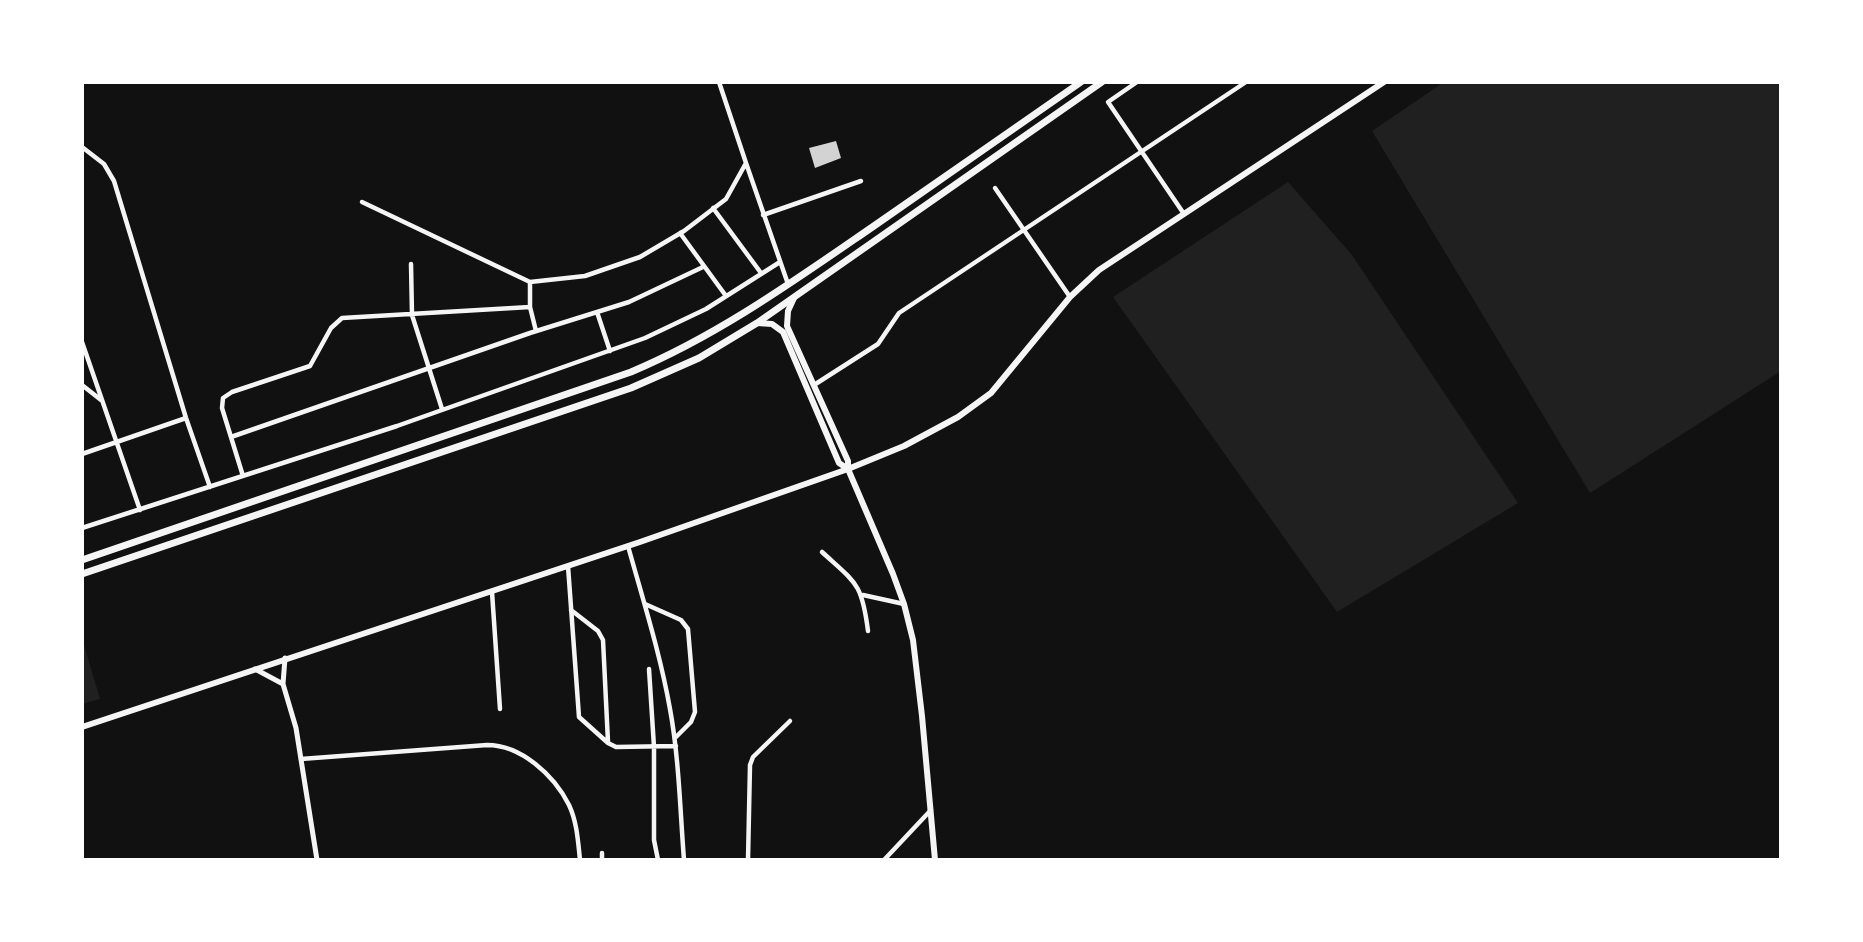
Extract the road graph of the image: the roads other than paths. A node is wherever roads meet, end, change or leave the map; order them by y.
1 (719, 82) edge
2 (1081, 82) edge
3 (1102, 82) edge
4 (1137, 82) edge
5 (1246, 82) edge
6 (1384, 82) edge
7 (82, 147) edge
8 (1142, 151) junction
9 (746, 163) junction
10 (861, 181) dead end
11 (995, 188) dead end
12 (362, 202) dead end
13 (713, 208) junction
14 (1184, 214) junction
15 (763, 215) junction
16 (1024, 230) junction
17 (680, 233) junction
18 (780, 262) junction
19 (411, 264) dead end
20 (703, 267) junction
21 (761, 273) junction
22 (530, 282) junction
23 (788, 285) junction
24 (726, 296) junction
25 (1070, 297) junction
26 (794, 298) junction
27 (530, 307) junction
28 (597, 312) junction
29 (412, 315) junction
30 (757, 323) junction
31 (536, 331) junction
32 (82, 342) edge
33 (610, 351) junction
34 (428, 368) junction
35 (82, 386) edge
36 (810, 388) junction
37 (103, 402) junction
38 (442, 410) junction
39 (186, 418) junction
40 (231, 437) junction
41 (116, 442) junction
42 (82, 454) edge
43 (848, 469) junction
44 (243, 476) junction
45 (210, 487) junction
46 (139, 510) junction
47 (82, 528) edge
48 (628, 546) junction
49 (822, 552) dead end
50 (82, 560) edge
51 (568, 566) junction
52 (82, 574) edge
53 (492, 591) junction
54 (862, 594) junction
55 (644, 603) junction
56 (904, 604) junction
57 (571, 610) junction
58 (868, 631) dead end
59 (285, 658) junction
60 (255, 669) junction
61 (649, 669) dead end
62 (283, 684) junction
63 (500, 709) dead end
64 (790, 721) dead end
65 (82, 727) edge
66 (675, 738) junction
67 (608, 743) junction
68 (676, 746) junction
69 (654, 747) junction
70 (301, 759) junction
71 (931, 810) junction
72 (602, 853) dead end
73 (317, 860) edge
74 (580, 860) edge
75 (602, 860) edge
76 (659, 860) edge
77 (684, 860) edge
78 (748, 860) edge
79 (884, 860) edge
80 (935, 860) edge

1 - 9 street
2 - 23 highway
3 - 26 highway
4 - 8 street
5 - 8 street
6 - 14 main road
7 - 39 street
8 - 14 street
8 - 16 street
9 - 13 street
9 - 15 street
10 - 15 street
11 - 16 street
12 - 22 street
13 - 17 street
13 - 21 street
14 - 25 main road
15 - 18 street
16 - 25 street
16 - 36 street
17 - 20 street
17 - 22 street
18 - 21 street
18 - 23 street
19 - 29 street
20 - 24 street
20 - 28 street
21 - 24 street
22 - 27 street
23 - 50 highway
24 - 33 street
25 - 43 main road
26 - 30 highway
26 - 36 main road
27 - 29 street
27 - 31 street
28 - 31 street
28 - 33 street
29 - 34 street
29 - 40 street
30 - 36 main road
30 - 52 highway
31 - 34 street
32 - 37 street
33 - 38 street
34 - 38 street
34 - 40 street
35 - 37 street
36 - 43 main road
37 - 41 street
38 - 44 street
39 - 41 street
39 - 45 street
40 - 44 street
41 - 42 street
41 - 46 street
43 - 48 main road
43 - 56 main road
44 - 45 street
45 - 46 street
46 - 47 street
48 - 51 main road
48 - 55 street
49 - 54 street
51 - 53 main road
51 - 57 street
53 - 59 main road
53 - 63 street
54 - 56 street
54 - 58 street
55 - 66 street
55 - 66 street
56 - 71 main road
57 - 67 street
57 - 67 street
59 - 60 main road
59 - 62 street
60 - 62 street
60 - 65 main road
61 - 69 street
62 - 70 street
64 - 78 street
66 - 68 street
67 - 69 street
68 - 69 street
68 - 77 street
69 - 76 street
70 - 73 street
70 - 74 street
71 - 79 street
71 - 80 main road
72 - 75 street

